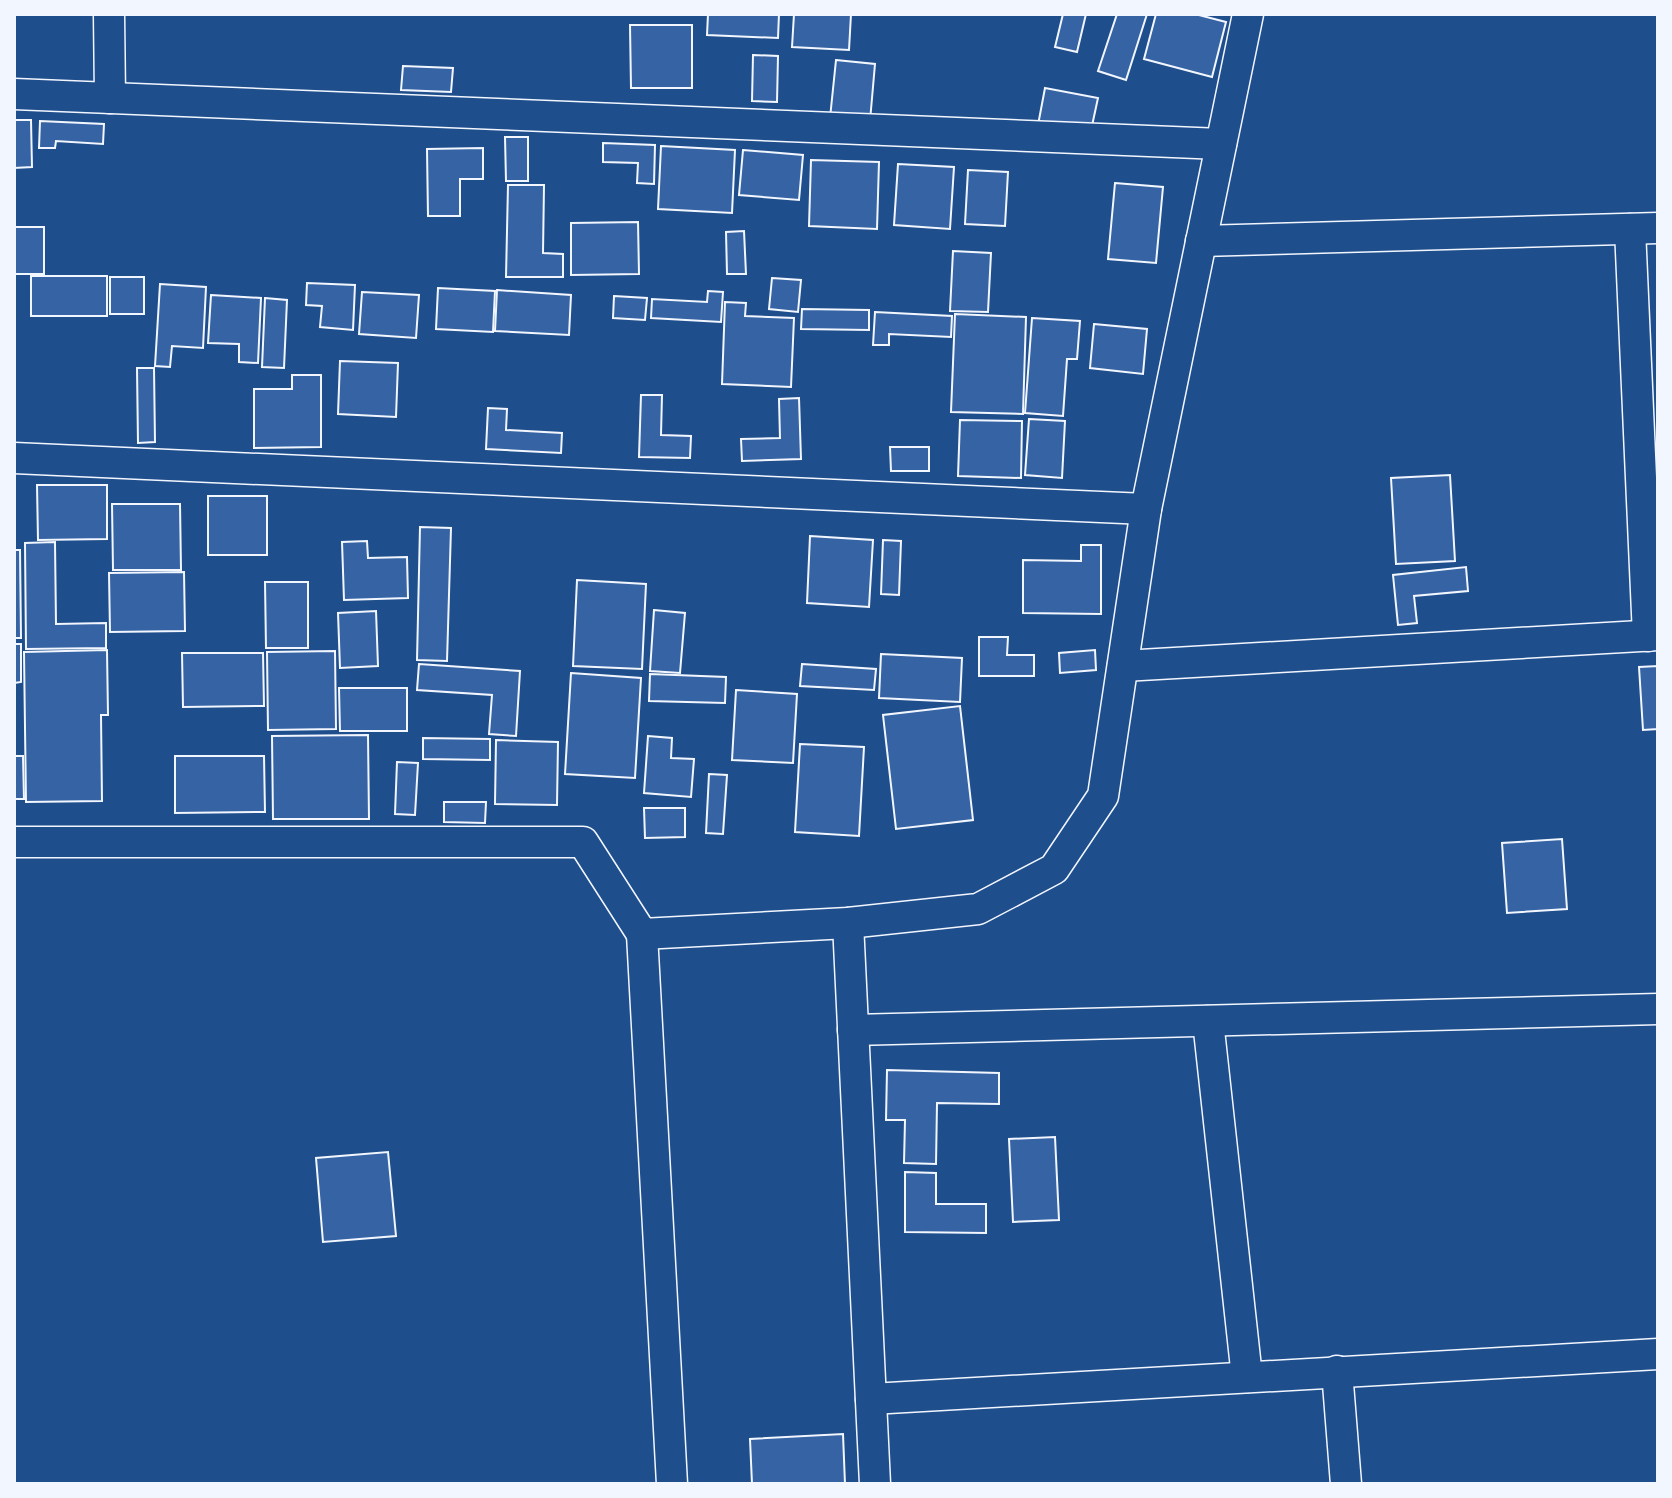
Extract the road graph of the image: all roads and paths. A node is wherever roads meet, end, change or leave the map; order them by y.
1 (109, 14) edge
2 (1248, 14) edge
3 (14, 94) edge
4 (110, 98) junction
5 (1221, 144) junction
6 (1644, 229) edge
7 (1201, 241) junction
8 (14, 458) edge
9 (1146, 509) junction
10 (1653, 636) edge
11 (1123, 666) junction
12 (14, 842) edge
13 (848, 923) junction
14 (642, 934) junction
15 (1658, 1009) edge
16 (1208, 1021) junction
17 (853, 1030) junction
18 (1658, 1354) edge
19 (1337, 1371) junction
20 (1247, 1377) junction
21 (871, 1399) junction
22 (672, 1484) edge
23 (875, 1484) edge
24 (1346, 1484) edge

1 - 4 street
2 - 5 street
3 - 4 street
4 - 5 street
5 - 7 street
6 - 7 street
6 - 10 street
7 - 9 street
8 - 9 street
9 - 11 street
10 - 11 street
11 - 13 street
12 - 14 street
13 - 14 street
13 - 17 street
14 - 22 street
15 - 16 street
16 - 17 street
16 - 20 street
17 - 21 street
18 - 19 street
19 - 20 street
19 - 24 street
20 - 21 street
21 - 23 street

